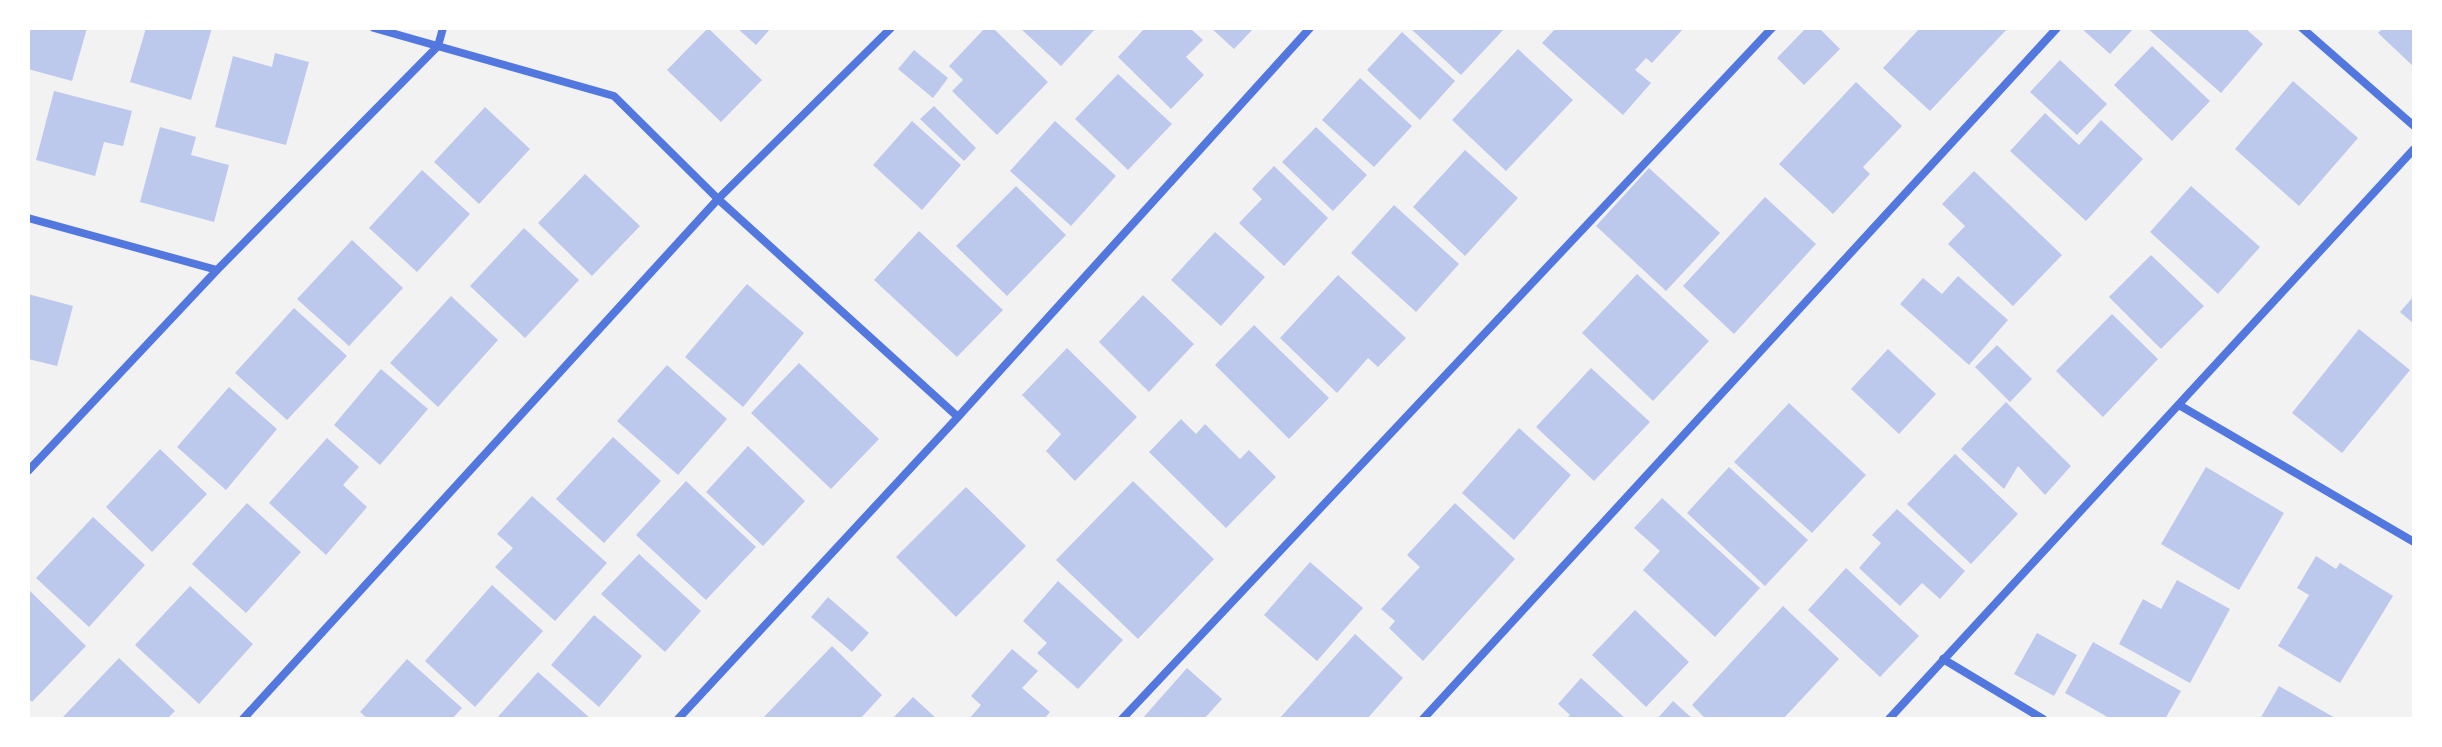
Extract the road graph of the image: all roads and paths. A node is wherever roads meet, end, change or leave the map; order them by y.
1 (374, 28) edge
2 (443, 28) edge
3 (891, 28) edge
4 (1310, 28) edge
5 (1772, 28) edge
6 (2057, 28) edge
7 (2302, 28) edge
8 (438, 46) junction
9 (2414, 126) edge
10 (2414, 149) edge
11 (718, 199) junction
12 (28, 218) edge
13 (217, 270) junction
14 (2179, 405) junction
15 (958, 417) junction
16 (28, 471) edge
17 (2414, 542) edge
18 (1943, 659) junction
19 (243, 719) edge
20 (678, 719) edge
21 (1122, 719) edge
22 (1423, 719) edge
23 (1889, 719) edge
24 (2043, 719) edge

1 - 8 street
2 - 8 street
3 - 11 street
4 - 15 street
5 - 21 street
6 - 22 street
7 - 9 street
8 - 11 street
8 - 13 street
10 - 14 street
11 - 15 street
11 - 19 street
12 - 13 street
13 - 16 street
14 - 17 street
14 - 18 street
15 - 20 street
18 - 23 street
18 - 24 street

